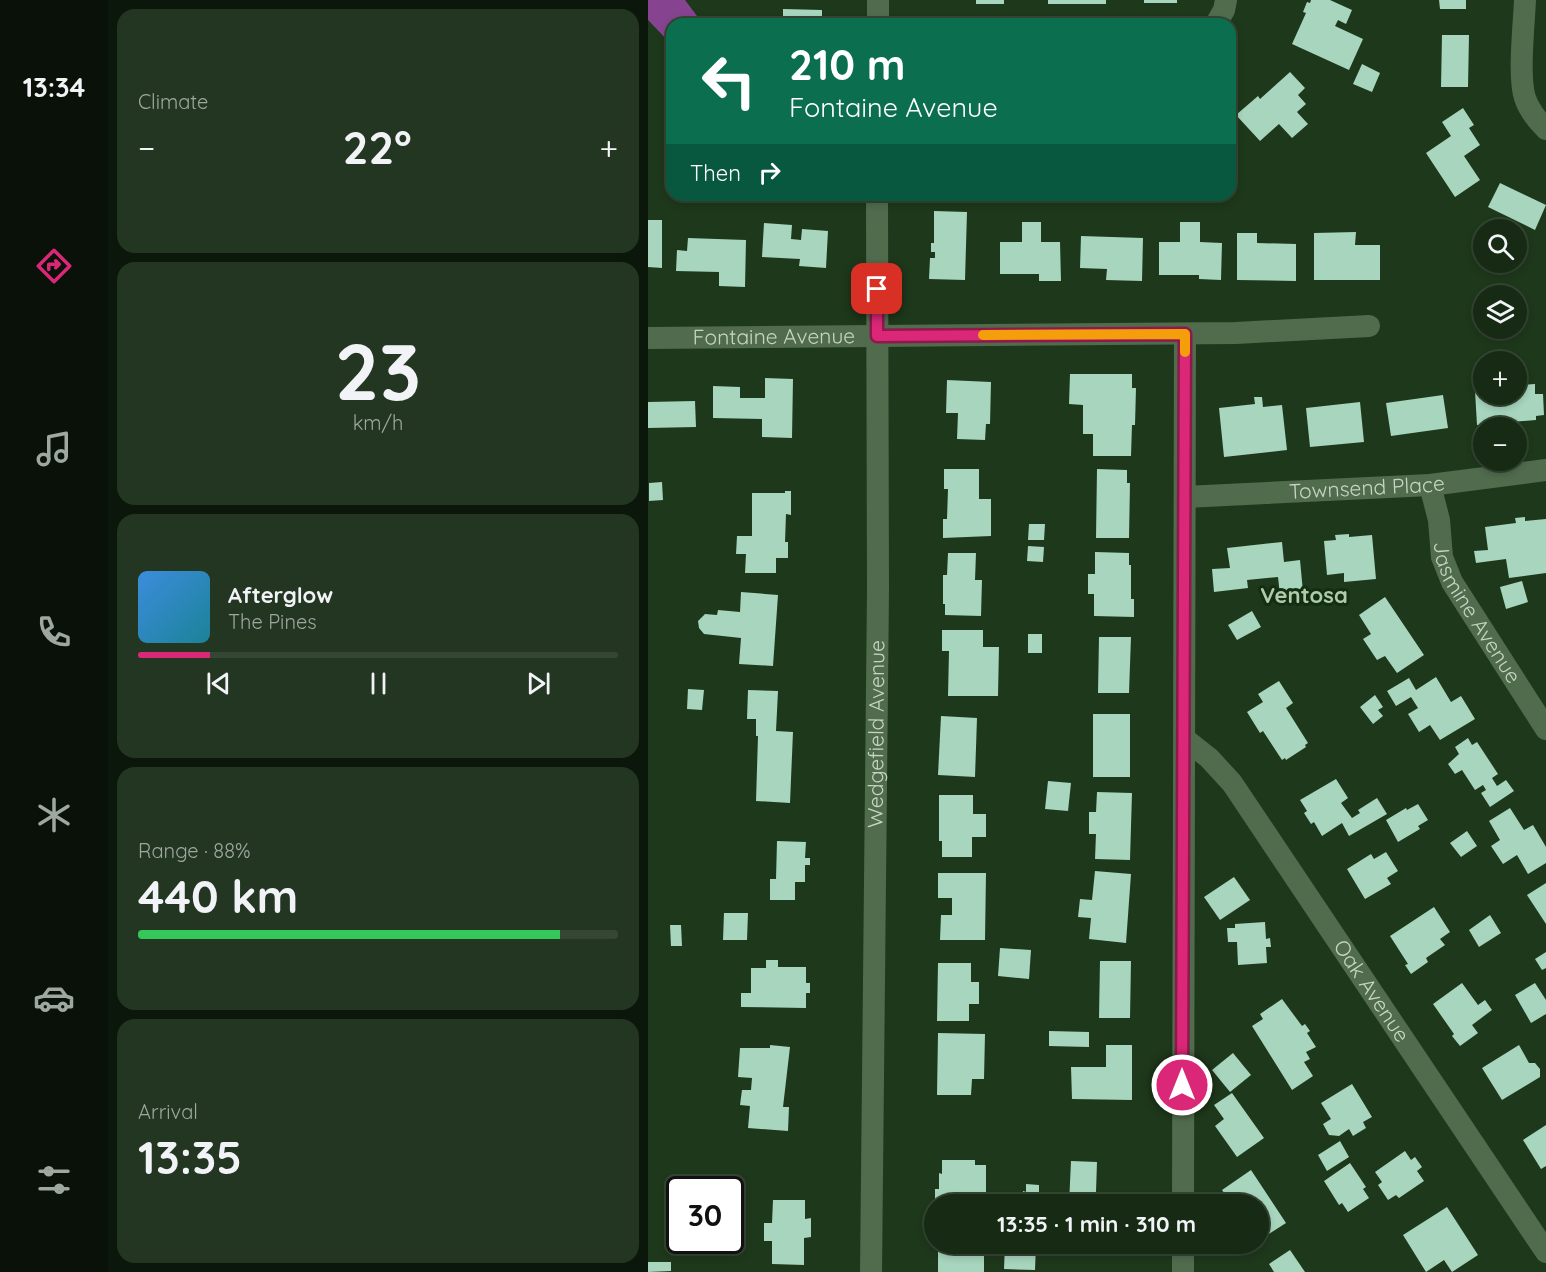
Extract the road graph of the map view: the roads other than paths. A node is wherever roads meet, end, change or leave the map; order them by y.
1 (878, 0) edge
2 (1226, 0) edge
3 (1525, 0) edge
4 (878, 18) edge
5 (1219, 18) edge
6 (1546, 129) edge
7 (877, 201) edge
8 (1369, 327) dead end
9 (1185, 334) junction
10 (877, 336) junction
11 (648, 338) edge
12 (1546, 470) edge
13 (1430, 485) junction
14 (1185, 497) junction
15 (1546, 729) edge
16 (1185, 740) junction
17 (1183, 1194) edge
18 (1546, 1252) edge
19 (1183, 1254) edge
20 (871, 1272) edge
21 (1183, 1272) edge

1 - 4 street
2 - 5 street
3 - 6 street
7 - 10 street, Wedgefield Avenue
8 - 9 street, Fontaine Avenue
9 - 10 street, Fontaine Avenue
9 - 14 street
10 - 11 street, Fontaine Avenue
10 - 20 street, Wedgefield Avenue
12 - 13 street, Townsend Place
13 - 14 street, Townsend Place
13 - 15 street, Jasmine Avenue
14 - 16 street
16 - 17 street
16 - 18 street, Oak Avenue
19 - 21 street

